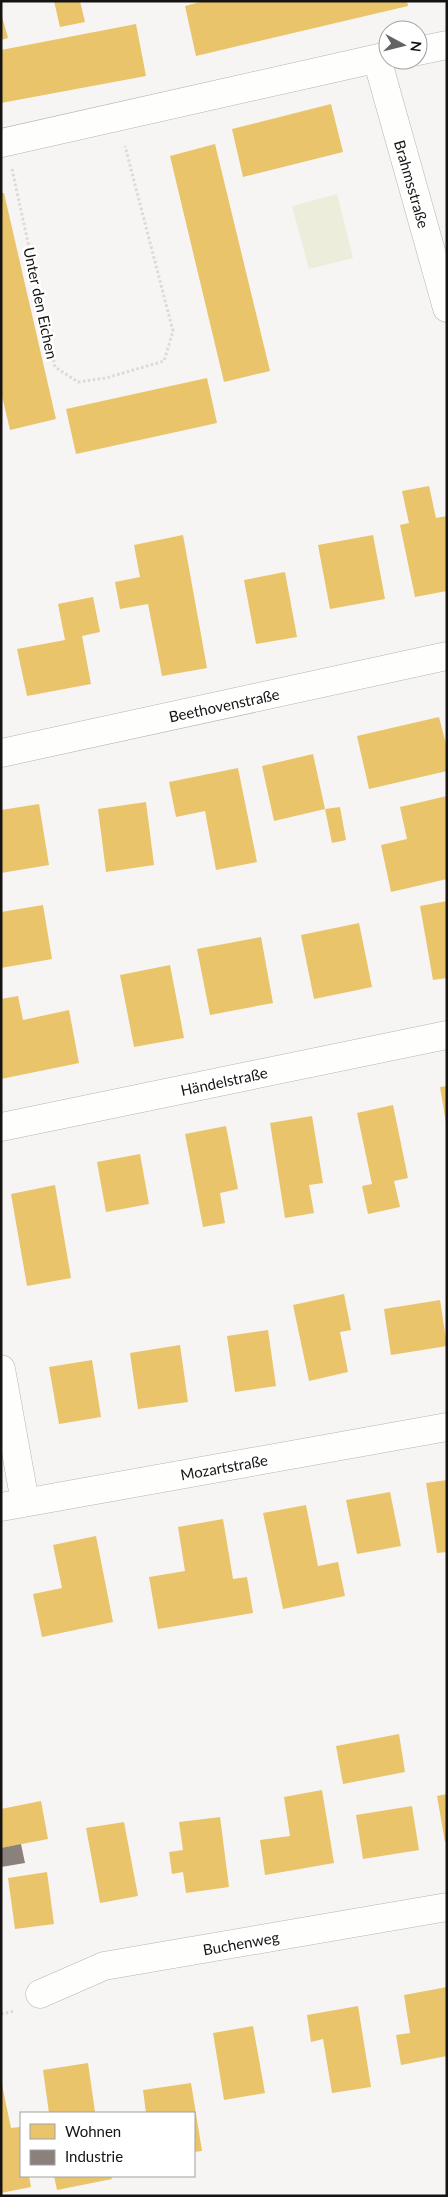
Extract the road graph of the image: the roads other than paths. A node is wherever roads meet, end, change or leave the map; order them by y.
1 (447, 45) edge
2 (428, 49) edge
3 (378, 59) edge
4 (385, 70) edge
5 (3, 142) edge
6 (447, 308) edge
7 (447, 656) edge
8 (1, 753) edge
9 (447, 1035) edge
10 (1, 1127) edge
11 (1, 1368) edge
12 (447, 1427) edge
13 (13, 1504) edge
14 (447, 1907) edge
15 (40, 1994) dead end

1 - 2 street
3 - 5 street
4 - 6 street, Brahmsstraße
7 - 8 street, Beethovenstraße
9 - 10 street, Händelstraße
11 - 13 street
12 - 13 street, Mozartstraße
14 - 15 street, Buchenweg

